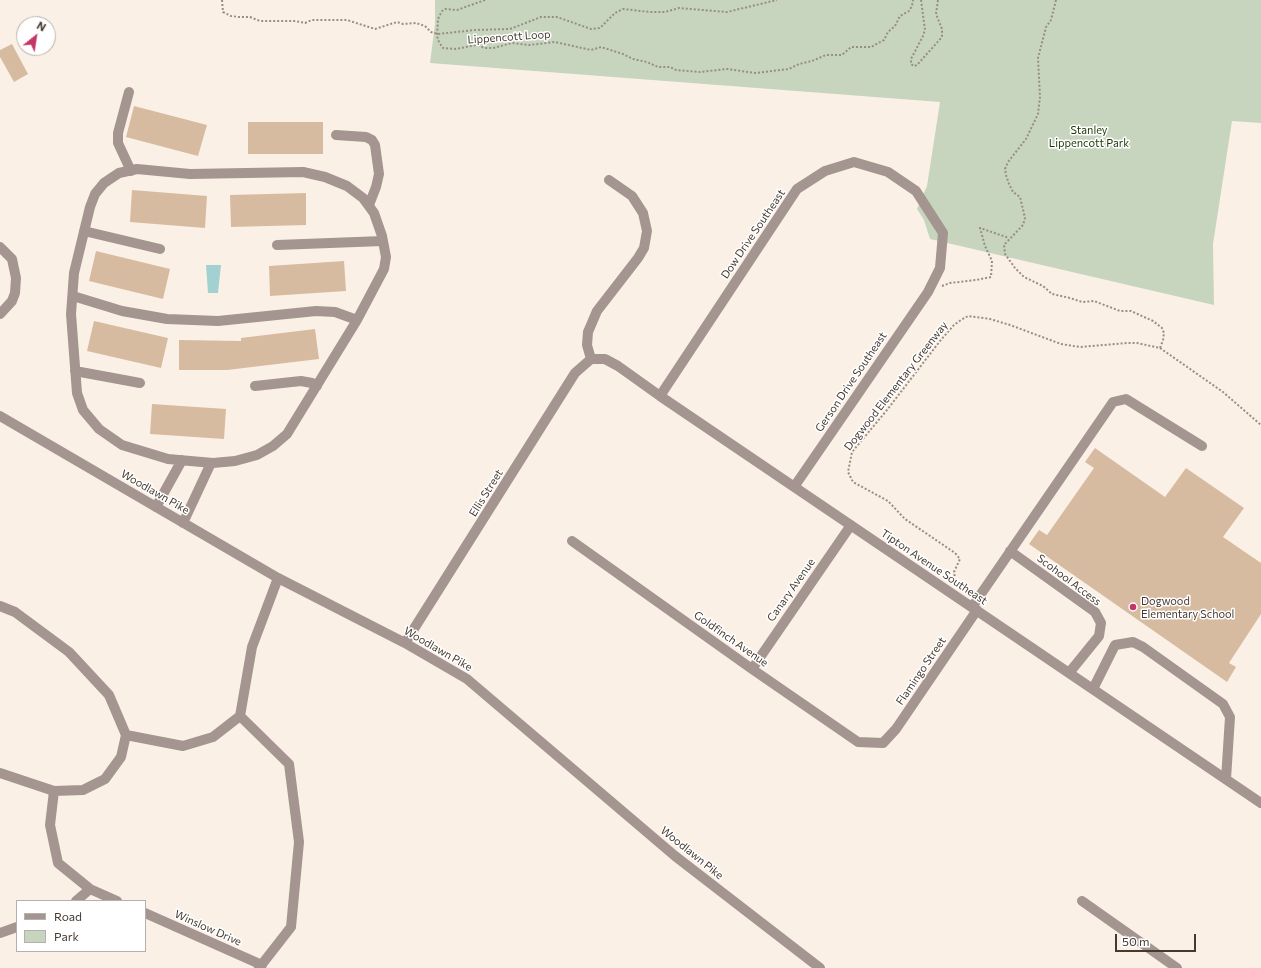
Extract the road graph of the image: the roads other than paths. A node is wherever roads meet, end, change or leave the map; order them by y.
1 (129, 92) dead end
2 (336, 135) dead end
3 (131, 171) junction
4 (609, 180) dead end
5 (369, 205) junction
6 (84, 231) junction
7 (383, 241) junction
8 (277, 245) dead end
9 (0, 248) edge
10 (160, 249) dead end
11 (928, 292) joint
12 (73, 296) junction
13 (0, 314) edge
14 (357, 320) junction
15 (591, 359) junction
16 (75, 371) junction
17 (140, 383) dead end
18 (255, 386) dead end
19 (317, 386) junction
20 (660, 396) junction
21 (0, 416) edge
22 (1202, 446) dead end
23 (182, 460) junction
24 (211, 463) junction
25 (794, 486) junction
26 (156, 507) junction
27 (183, 523) junction
28 (851, 525) junction
29 (572, 541) dead end
30 (1010, 551) junction
31 (278, 578) junction
32 (0, 606) edge
33 (974, 608) junction
34 (405, 643) junction
35 (752, 669) junction
36 (1069, 673) junction
37 (1093, 689) junction
38 (240, 716) junction
39 (126, 735) junction
40 (883, 743) joint
41 (0, 773) edge
42 (1226, 779) junction
43 (54, 791) junction
44 (1261, 803) edge
45 (90, 889) junction
46 (77, 900) edge
47 (115, 900) edge
48 (1082, 901) dead end
49 (146, 913) edge
50 (16, 927) edge
51 (0, 933) edge
52 (261, 967) edge
53 (820, 968) edge
54 (1177, 968) edge

1 - 3 street
2 - 5 street
3 - 5 street
3 - 6 street
4 - 15 street
5 - 7 street
6 - 10 street
6 - 12 street
7 - 8 street
7 - 14 street
9 - 13 street
11 - 20 street, Dow Drive Southeast
11 - 25 street, Gerson Drive Southeast
12 - 14 street
12 - 16 street
14 - 19 street
15 - 20 street, Tipton Avenue Southeast
15 - 34 street, Ellis Street
16 - 17 street
16 - 23 street
18 - 19 street
19 - 24 street
20 - 25 street, Tipton Avenue Southeast
21 - 26 street, Woodlawn Pike
22 - 30 street, Flamingo Street
23 - 24 street
23 - 26 street
24 - 27 street
25 - 28 street, Tipton Avenue Southeast
26 - 27 street, Woodlawn Pike
27 - 31 street, Woodlawn Pike
28 - 33 street, Tipton Avenue Southeast
28 - 35 street, Canary Avenue
29 - 35 street, Goldfinch Avenue
30 - 33 street, Flamingo Street
30 - 36 street, Scohool Access
31 - 34 street, Woodlawn Pike
31 - 38 street
32 - 39 street
33 - 36 street, Tipton Avenue Southeast
33 - 40 street, Flamingo Street
34 - 53 street, Woodlawn Pike
35 - 40 street, Goldfinch Avenue
36 - 37 street, Tipton Avenue Southeast
37 - 42 street, Tipton Avenue Southeast
37 - 42 street
38 - 39 street
38 - 52 street
39 - 43 street
41 - 43 street
42 - 44 street, Tipton Avenue Southeast
43 - 45 street
45 - 46 street
45 - 47 street
48 - 54 street
49 - 52 street, Winslow Drive
50 - 51 street

